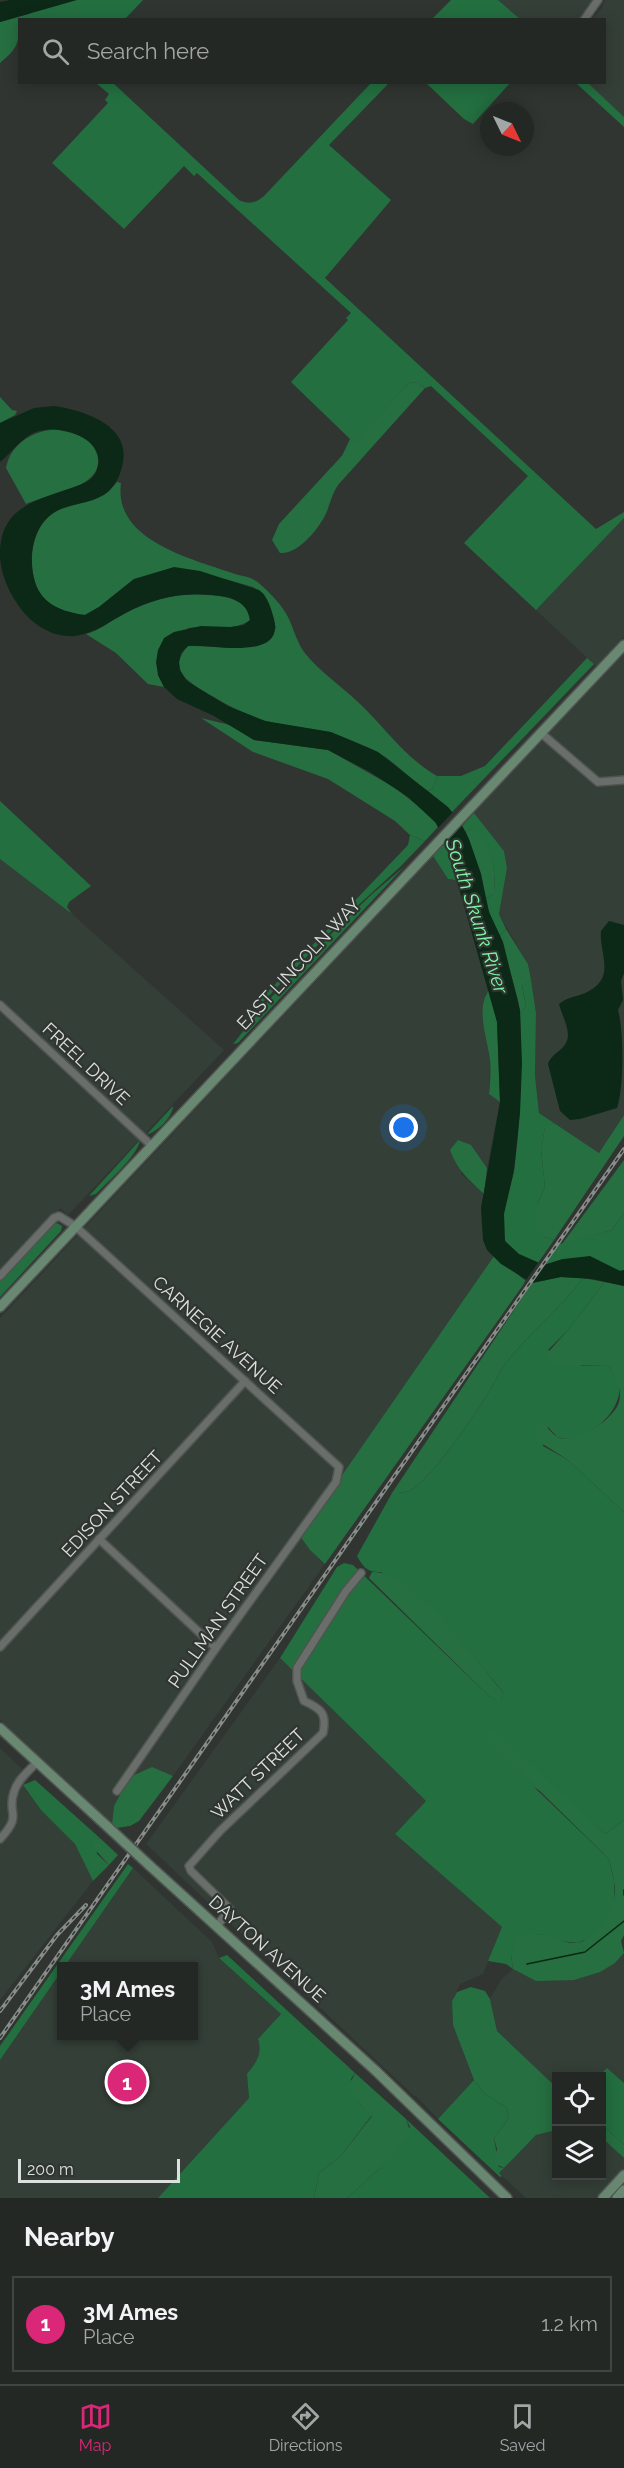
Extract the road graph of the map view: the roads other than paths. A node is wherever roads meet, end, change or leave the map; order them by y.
1 (598, 0) edge
2 (585, 18) edge
3 (624, 645) edge
4 (541, 733) junction
5 (624, 780) edge
6 (0, 1005) edge
7 (151, 1145) junction
8 (75, 1226) junction
9 (0, 1276) edge
10 (0, 1307) edge
11 (245, 1382) junction
12 (339, 1467) joint
13 (99, 1539) junction
14 (361, 1572) dead end
15 (0, 1647) edge
16 (216, 1648) junction
17 (0, 1728) edge
18 (37, 1762) junction
19 (117, 1791) dead end
20 (0, 1839) edge
21 (217, 1926) junction
22 (624, 2175) edge
23 (624, 2190) edge
24 (507, 2198) edge
25 (603, 2198) edge
26 (616, 2198) edge

1 - 2 street
3 - 4 main road, EAST LINCOLN WAY
4 - 5 street
4 - 7 main road, EAST LINCOLN WAY
6 - 7 street, FREEL DRIVE
7 - 8 main road, EAST LINCOLN WAY
8 - 9 street
8 - 10 main road, EAST LINCOLN WAY
8 - 11 street, CARNEGIE AVENUE
11 - 12 street, CARNEGIE AVENUE
11 - 13 street, EDISON STREET
12 - 16 street, PULLMAN STREET
13 - 15 street, EDISON STREET
13 - 16 street
14 - 21 street, WATT STREET
16 - 19 street, PULLMAN STREET
17 - 18 main road, DAYTON AVENUE
18 - 20 street
18 - 21 main road, DAYTON AVENUE, bridge
21 - 24 main road, DAYTON AVENUE
22 - 25 main road
23 - 26 main road

